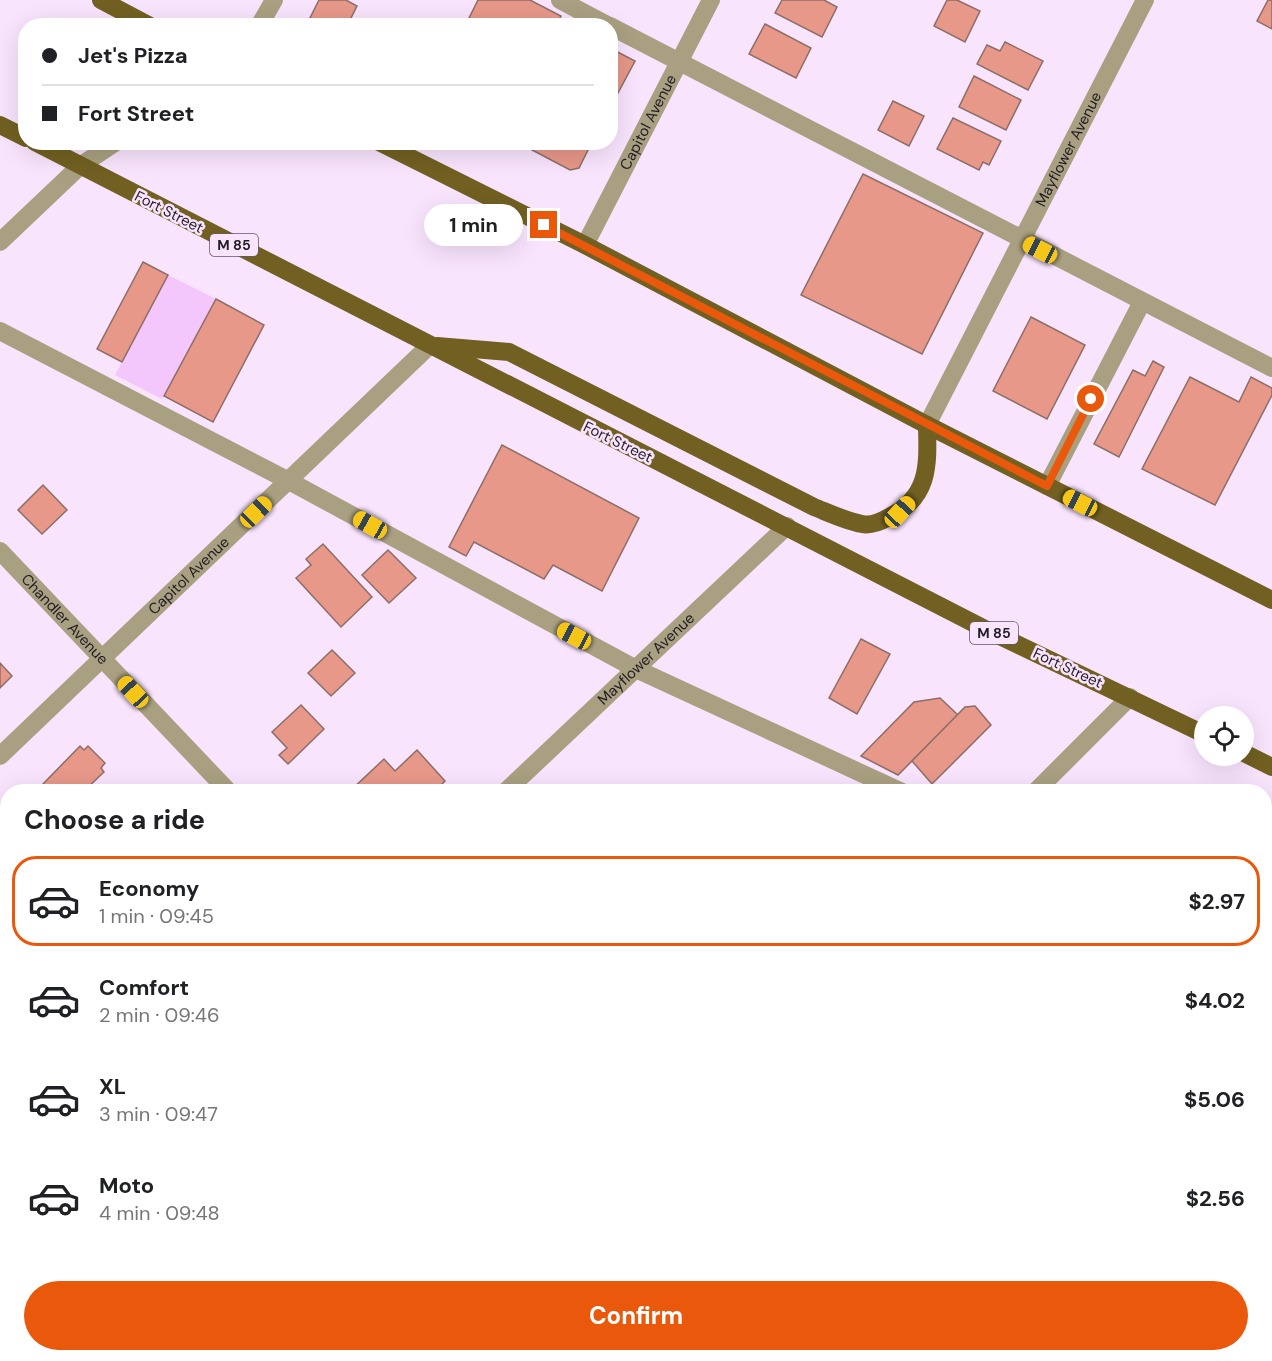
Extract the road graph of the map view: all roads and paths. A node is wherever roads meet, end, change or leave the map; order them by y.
1 (101, 0) edge
2 (274, 0) edge
3 (560, 0) edge
4 (711, 0) edge
5 (1145, 0) edge
6 (135, 18) edge
7 (264, 18) edge
8 (595, 18) edge
9 (618, 30) edge
10 (680, 63) junction
11 (0, 125) edge
12 (18, 134) edge
13 (50, 150) edge
14 (104, 150) edge
15 (395, 150) edge
16 (80, 166) junction
17 (1023, 241) junction
18 (0, 242) edge
19 (585, 246) junction
20 (1142, 302) junction
21 (0, 331) edge
22 (429, 346) junction
23 (1272, 368) edge
24 (927, 425) junction
25 (289, 481) junction
26 (1047, 486) junction
27 (787, 526) junction
28 (0, 551) edge
29 (1272, 600) edge
30 (102, 659) junction
31 (636, 669) junction
32 (1130, 696) junction
33 (1194, 729) edge
34 (0, 756) edge
35 (1254, 758) edge
36 (1272, 767) edge
37 (221, 784) edge
38 (514, 784) edge
39 (885, 784) edge
40 (1043, 784) edge

1 - 6 main road
2 - 7 street
3 - 8 street
4 - 10 street, Capitol Avenue
5 - 17 street, Mayflower Avenue
9 - 10 street
10 - 17 street
10 - 19 street, Capitol Avenue
11 - 12 main road
13 - 16 main road, Fort Street / M 85
14 - 16 street
15 - 19 main road
16 - 18 street
16 - 22 main road, Fort Street / M 85
17 - 20 street
17 - 24 street, Mayflower Avenue
19 - 24 main road
20 - 23 street
20 - 26 street
21 - 25 street
22 - 24 main road
22 - 25 street, Capitol Avenue
22 - 27 main road, Fort Street / M 85
24 - 26 main road
25 - 30 street, Capitol Avenue
25 - 31 street
26 - 29 main road
27 - 31 street, Mayflower Avenue
27 - 32 main road, Fort Street / M 85
28 - 30 street, Chandler Avenue
30 - 34 street, Capitol Avenue
30 - 37 street, Chandler Avenue
31 - 38 street, Mayflower Avenue
31 - 39 street
32 - 33 main road, Fort Street / M 85
32 - 40 street
35 - 36 main road

